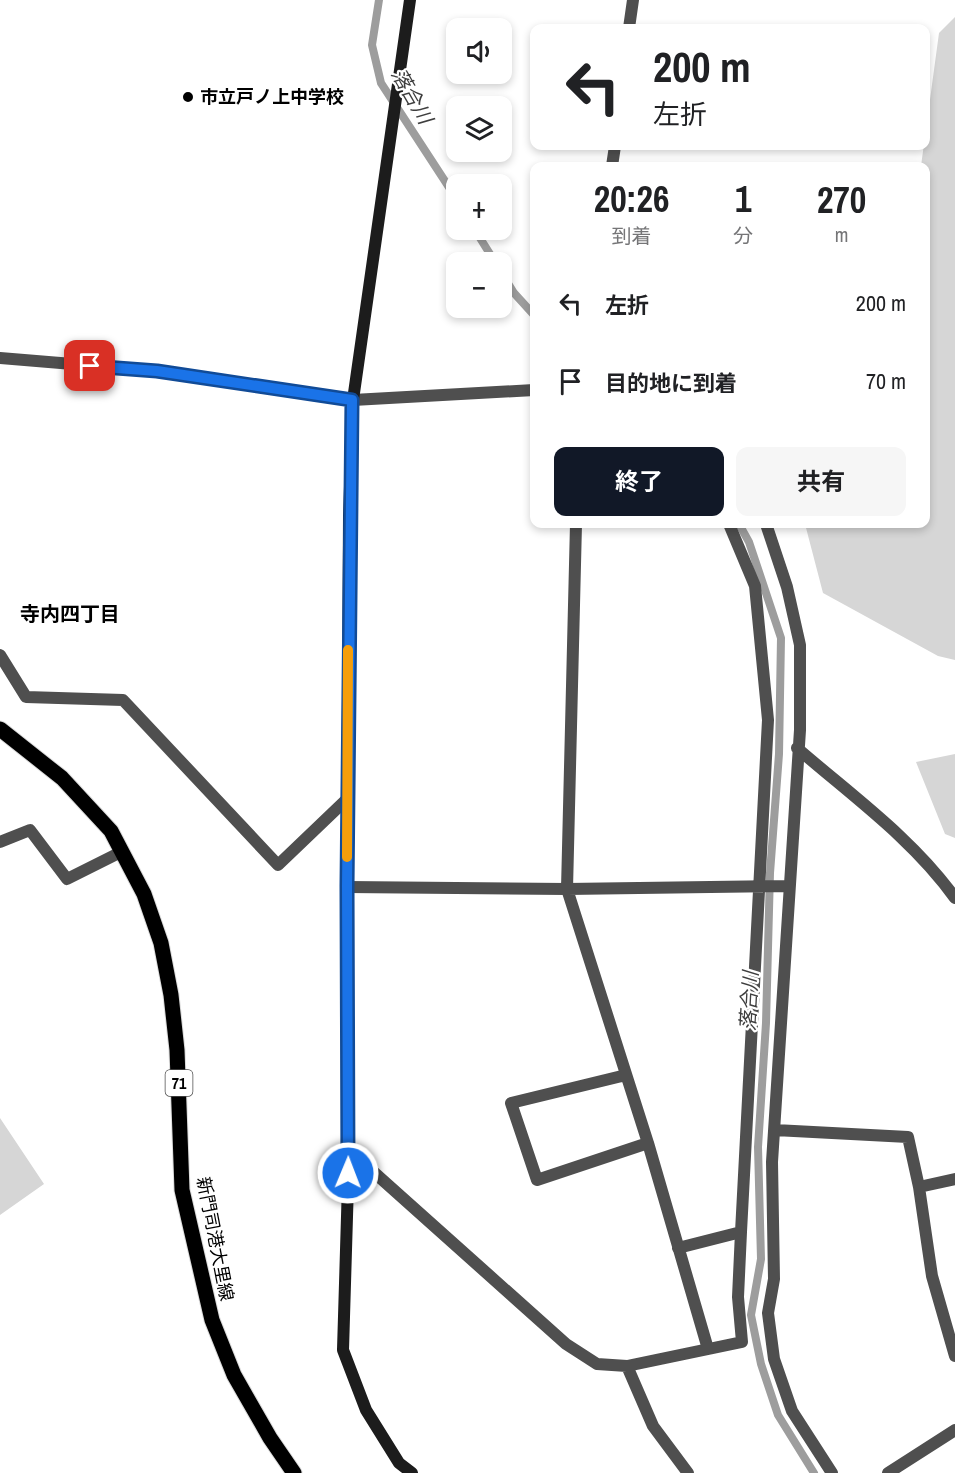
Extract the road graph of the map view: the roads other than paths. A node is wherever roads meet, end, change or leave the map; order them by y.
1 (410, 0) edge
2 (633, 0) edge
3 (630, 24) edge
4 (0, 358) edge
5 (530, 390) edge
6 (352, 400) junction
7 (576, 528) edge
8 (731, 528) edge
9 (767, 528) edge
10 (0, 655) edge
11 (0, 729) edge
12 (797, 748) junction
13 (347, 799) junction
14 (0, 842) edge
15 (122, 852) junction
16 (347, 886) junction
17 (758, 886) junction
18 (789, 886) junction
19 (567, 889) junction
20 (955, 898) edge
21 (626, 1075) junction
22 (775, 1130) junction
23 (648, 1143) junction
24 (349, 1150) junction
25 (955, 1179) edge
26 (919, 1187) junction
27 (741, 1232) junction
28 (678, 1248) junction
29 (708, 1349) junction
30 (955, 1356) edge
31 (627, 1366) junction
32 (955, 1430) edge
33 (294, 1473) edge
34 (412, 1473) edge
35 (688, 1473) edge
36 (832, 1473) edge
37 (888, 1473) edge

1 - 6 street
2 - 3 street
4 - 6 street
5 - 6 street
6 - 13 street
7 - 19 street
8 - 17 street
9 - 12 street
10 - 13 street
11 - 15 main road, 新門司港大里線 / 71
12 - 18 street
12 - 20 street
13 - 16 street
14 - 15 street
15 - 33 main road, 新門司港大里線 / 71
16 - 19 street
16 - 24 street
17 - 18 street
17 - 19 street
17 - 27 street
18 - 22 street
19 - 21 street
21 - 23 street
21 - 23 street
22 - 26 street
22 - 36 street
23 - 28 street
24 - 31 street
24 - 34 street
25 - 26 street
26 - 30 street
27 - 28 street
27 - 29 street
28 - 29 street
29 - 31 street
31 - 35 street
32 - 37 street

